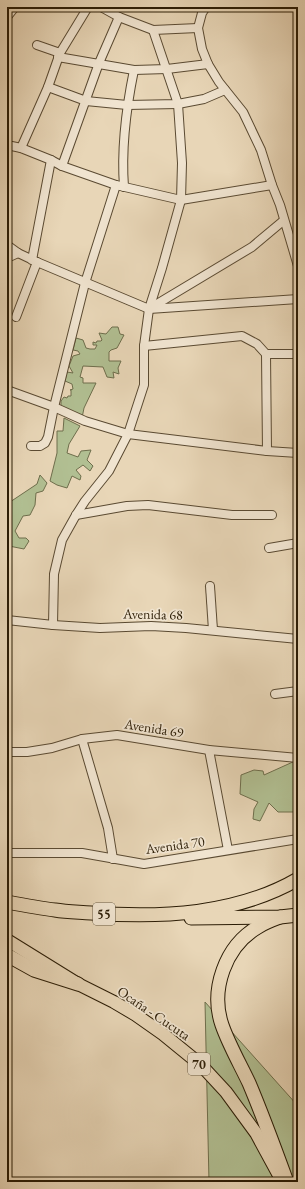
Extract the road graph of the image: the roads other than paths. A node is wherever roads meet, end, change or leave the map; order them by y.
1 (15, 7) edge
2 (88, 7) edge
3 (101, 7) edge
4 (206, 7) edge
5 (119, 17) junction
6 (7, 18) edge
7 (198, 28) junction
8 (153, 30) junction
9 (37, 45) dead end
10 (59, 55) junction
11 (99, 64) junction
12 (208, 64) junction
13 (167, 69) junction
14 (134, 70) junction
15 (48, 87) junction
16 (225, 90) junction
17 (86, 101) junction
18 (178, 104) junction
19 (127, 105) junction
20 (7, 145) edge
21 (22, 148) junction
22 (51, 160) junction
23 (62, 166) junction
24 (272, 185) junction
25 (120, 186) junction
26 (181, 200) junction
27 (284, 221) junction
28 (7, 246) edge
29 (18, 253) junction
30 (7, 258) edge
31 (34, 261) junction
32 (298, 266) edge
33 (85, 283) junction
34 (298, 288) edge
35 (298, 301) edge
36 (149, 308) junction
37 (16, 317) dead end
38 (144, 346) junction
39 (266, 354) junction
40 (298, 354) edge
41 (7, 390) edge
42 (54, 407) junction
43 (128, 434) junction
44 (32, 446) dead end
45 (266, 451) junction
46 (298, 453) edge
47 (76, 515) junction
48 (272, 515) dead end
49 (298, 544) edge
50 (269, 548) dead end
51 (210, 586) dead end
52 (7, 620) edge
53 (53, 625) junction
54 (213, 630) junction
55 (298, 638) edge
56 (298, 691) edge
57 (275, 694) dead end
58 (82, 739) junction
59 (209, 750) junction
60 (8, 751) edge
61 (298, 758) edge
62 (298, 839) edge
63 (228, 850) junction
64 (7, 853) edge
65 (112, 859) junction
66 (298, 879) edge
67 (7, 896) edge
68 (7, 902) edge
69 (36, 907) junction
70 (172, 914) junction
71 (298, 916) edge
72 (280, 917) junction
73 (7, 940) edge
74 (7, 955) edge
75 (78, 984) junction
76 (283, 1182) edge
77 (287, 1182) edge

1 - 6 street
2 - 10 street
3 - 5 street
4 - 7 street
5 - 8 street
5 - 11 street
7 - 8 street
7 - 12 street
8 - 13 street
9 - 10 street
10 - 11 street
10 - 15 street
11 - 14 street
11 - 17 street
12 - 13 street
12 - 16 street
13 - 14 street
13 - 18 street
14 - 19 street
15 - 17 street
15 - 21 street
16 - 18 street
16 - 24 street
17 - 19 street
17 - 23 street
18 - 19 street
18 - 26 street
19 - 25 street
20 - 21 street
21 - 22 street
22 - 23 street
22 - 31 street
23 - 25 street
24 - 26 street
24 - 27 street
25 - 26 street
25 - 33 street
26 - 36 street
27 - 32 street
27 - 36 street
28 - 29 street
29 - 30 street
29 - 31 street
31 - 33 street
31 - 37 street
33 - 36 street
33 - 42 street
34 - 35 street
35 - 36 street
36 - 38 street
38 - 39 street
38 - 43 street
39 - 40 street
39 - 45 street
41 - 42 street
42 - 43 street
42 - 44 street
43 - 45 street
43 - 47 street
45 - 46 street
47 - 48 street
47 - 53 street
49 - 50 street
51 - 54 street
52 - 53 street, Avenida 68
53 - 54 street, Avenida 68
54 - 55 street, Avenida 68
56 - 57 street
58 - 59 street, Avenida 69
58 - 60 street, Avenida 69
58 - 65 street
59 - 61 street, Avenida 69
59 - 63 street
62 - 63 street, Avenida 70
63 - 65 street, Avenida 70
64 - 65 street, Avenida 70
66 - 70 highway, 55
67 - 69 highway
68 - 69 highway, 55
69 - 70 highway, 55
70 - 72 highway, 55
71 - 72 highway, 55
72 - 77 highway
73 - 75 main road, Ocaña - Cucuta / 70
74 - 75 highway
75 - 76 main road, Ocaña - Cucuta / 70

